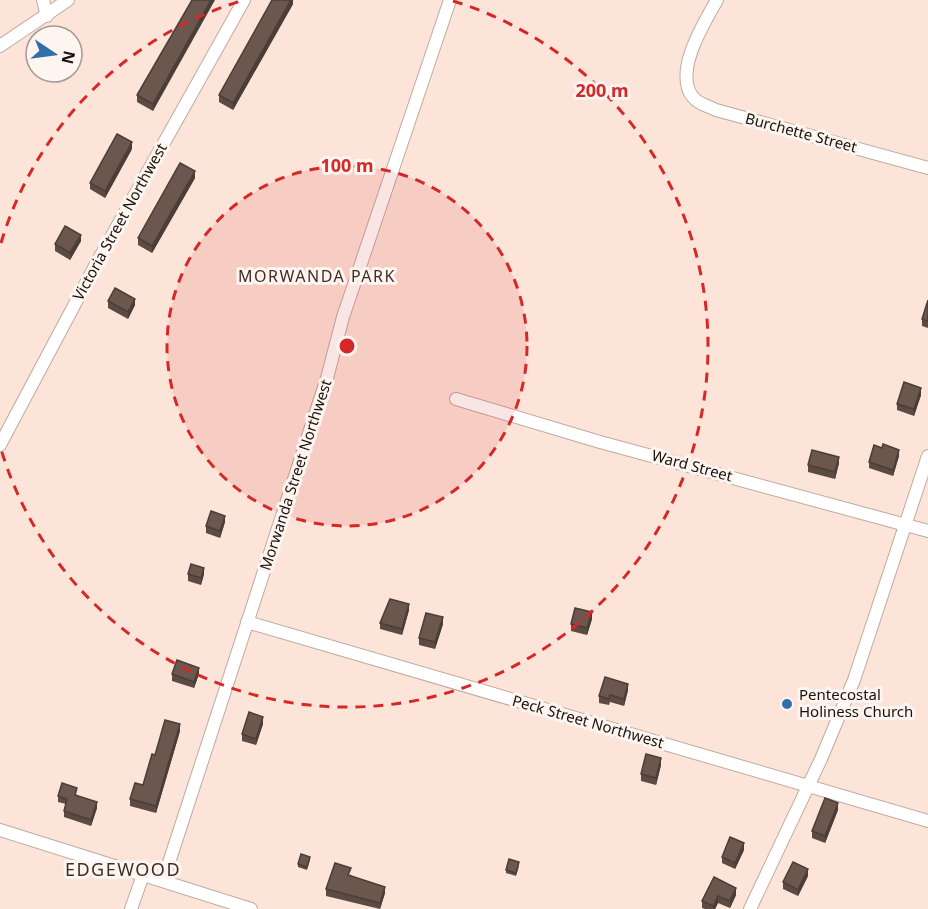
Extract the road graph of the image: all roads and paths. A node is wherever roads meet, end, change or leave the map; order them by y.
1 (43, 0) edge
2 (68, 0) edge
3 (244, 0) edge
4 (450, 0) edge
5 (717, 0) edge
6 (47, 16) junction
7 (0, 46) edge
8 (928, 168) edge
9 (456, 399) dead end
10 (0, 445) edge
11 (928, 456) edge
12 (905, 526) junction
13 (928, 531) edge
14 (248, 622) junction
15 (808, 787) junction
16 (928, 821) edge
17 (0, 830) edge
18 (143, 874) junction
19 (163, 881) junction
20 (131, 909) edge
21 (251, 909) edge
22 (750, 909) edge

1 - 6 street
2 - 6 street
3 - 10 street, Victoria Street Northwest
4 - 14 street, Morwanda Street Northwest
5 - 8 street, Burchette Street
6 - 7 street
9 - 12 street, Ward Street
11 - 12 street
12 - 13 street, Ward Street
12 - 15 street
14 - 15 street, Peck Street Northwest
14 - 19 street, Morwanda Street Northwest
15 - 16 street, Peck Street Northwest
15 - 22 street
17 - 18 street
18 - 19 street
18 - 20 street
19 - 21 street

